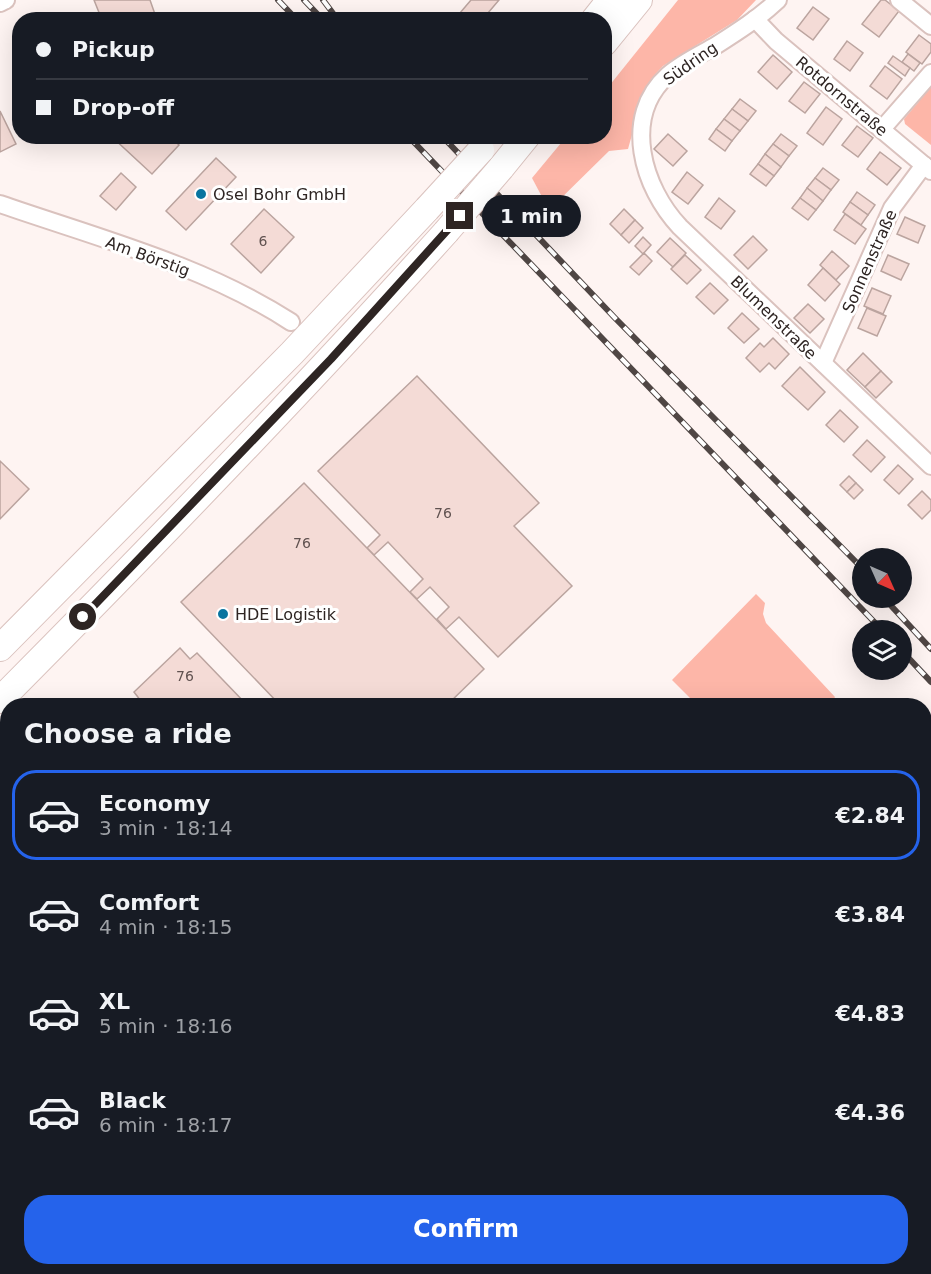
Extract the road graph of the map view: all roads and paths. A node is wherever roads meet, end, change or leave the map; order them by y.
1 (6, 0) edge
2 (610, 0) edge
3 (639, 0) edge
4 (778, 0) edge
5 (899, 0) edge
6 (0, 3) edge
7 (600, 12) edge
8 (755, 19) junction
9 (931, 26) edge
10 (612, 33) edge
11 (931, 73) edge
12 (882, 129) junction
13 (486, 144) edge
14 (521, 144) edge
15 (642, 152) joint
16 (927, 168) edge
17 (0, 204) edge
18 (291, 322) dead end
19 (823, 363) junction
20 (931, 466) edge
21 (0, 648) edge
22 (2, 698) edge

1 - 6 street
2 - 7 highway
3 - 10 highway
4 - 8 street, Südring
5 - 9 street
8 - 12 street, Rotdornstraße
8 - 15 street, Südring
11 - 12 street
12 - 16 street, Rotdornstraße
13 - 21 highway, bridge
14 - 22 highway, bridge
15 - 19 street, Blumenstraße
16 - 19 street, Sonnenstraße
17 - 18 street, Am Börstig
19 - 20 street, Blumenstraße

